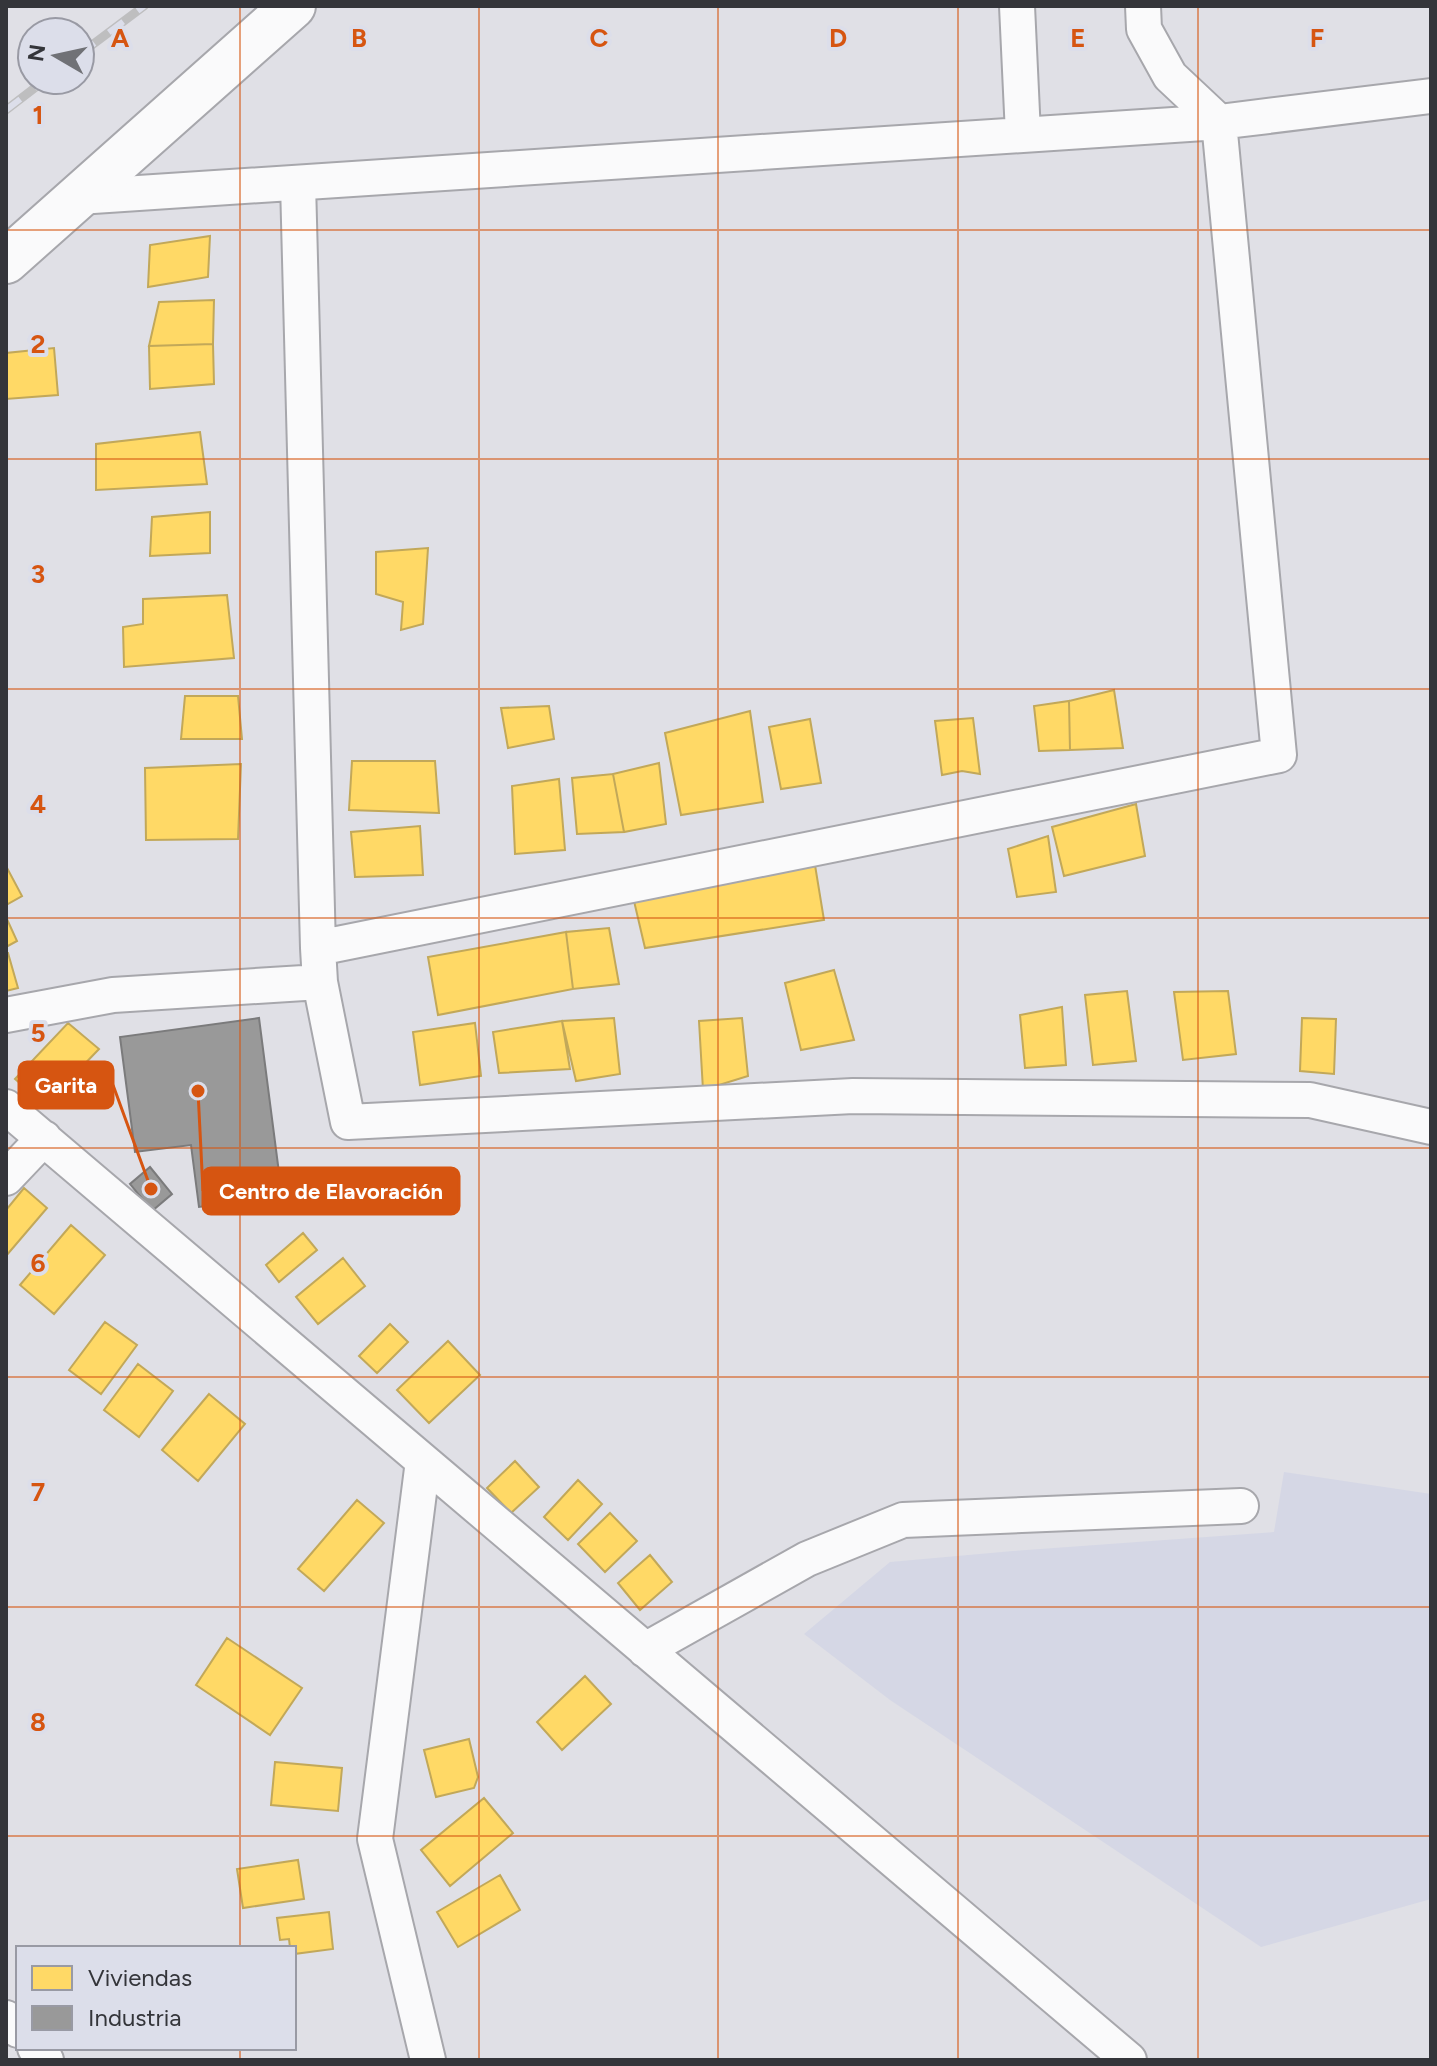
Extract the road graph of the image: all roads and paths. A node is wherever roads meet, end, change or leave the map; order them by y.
1 (293, 6) edge
2 (1017, 6) edge
3 (1143, 6) edge
4 (1431, 96) edge
5 (1219, 122) junction
6 (1023, 134) junction
7 (298, 183) junction
8 (78, 197) junction
9 (6, 261) edge
10 (318, 948) junction
11 (320, 982) junction
12 (6, 1015) edge
13 (6, 1107) edge
14 (1431, 1127) edge
15 (44, 1138) junction
16 (6, 1178) edge
17 (423, 1461) junction
18 (1241, 1506) dead end
19 (645, 1650) junction
20 (428, 2060) edge
21 (1129, 2060) edge

1 - 8 street
2 - 6 street
3 - 5 street
4 - 5 street
5 - 6 street
5 - 10 street
6 - 7 street
7 - 8 street
7 - 10 street
8 - 9 street
10 - 11 street
11 - 12 street
11 - 14 street
13 - 15 street
15 - 16 street
15 - 17 street
17 - 19 street
17 - 20 street
18 - 19 street
19 - 21 street

